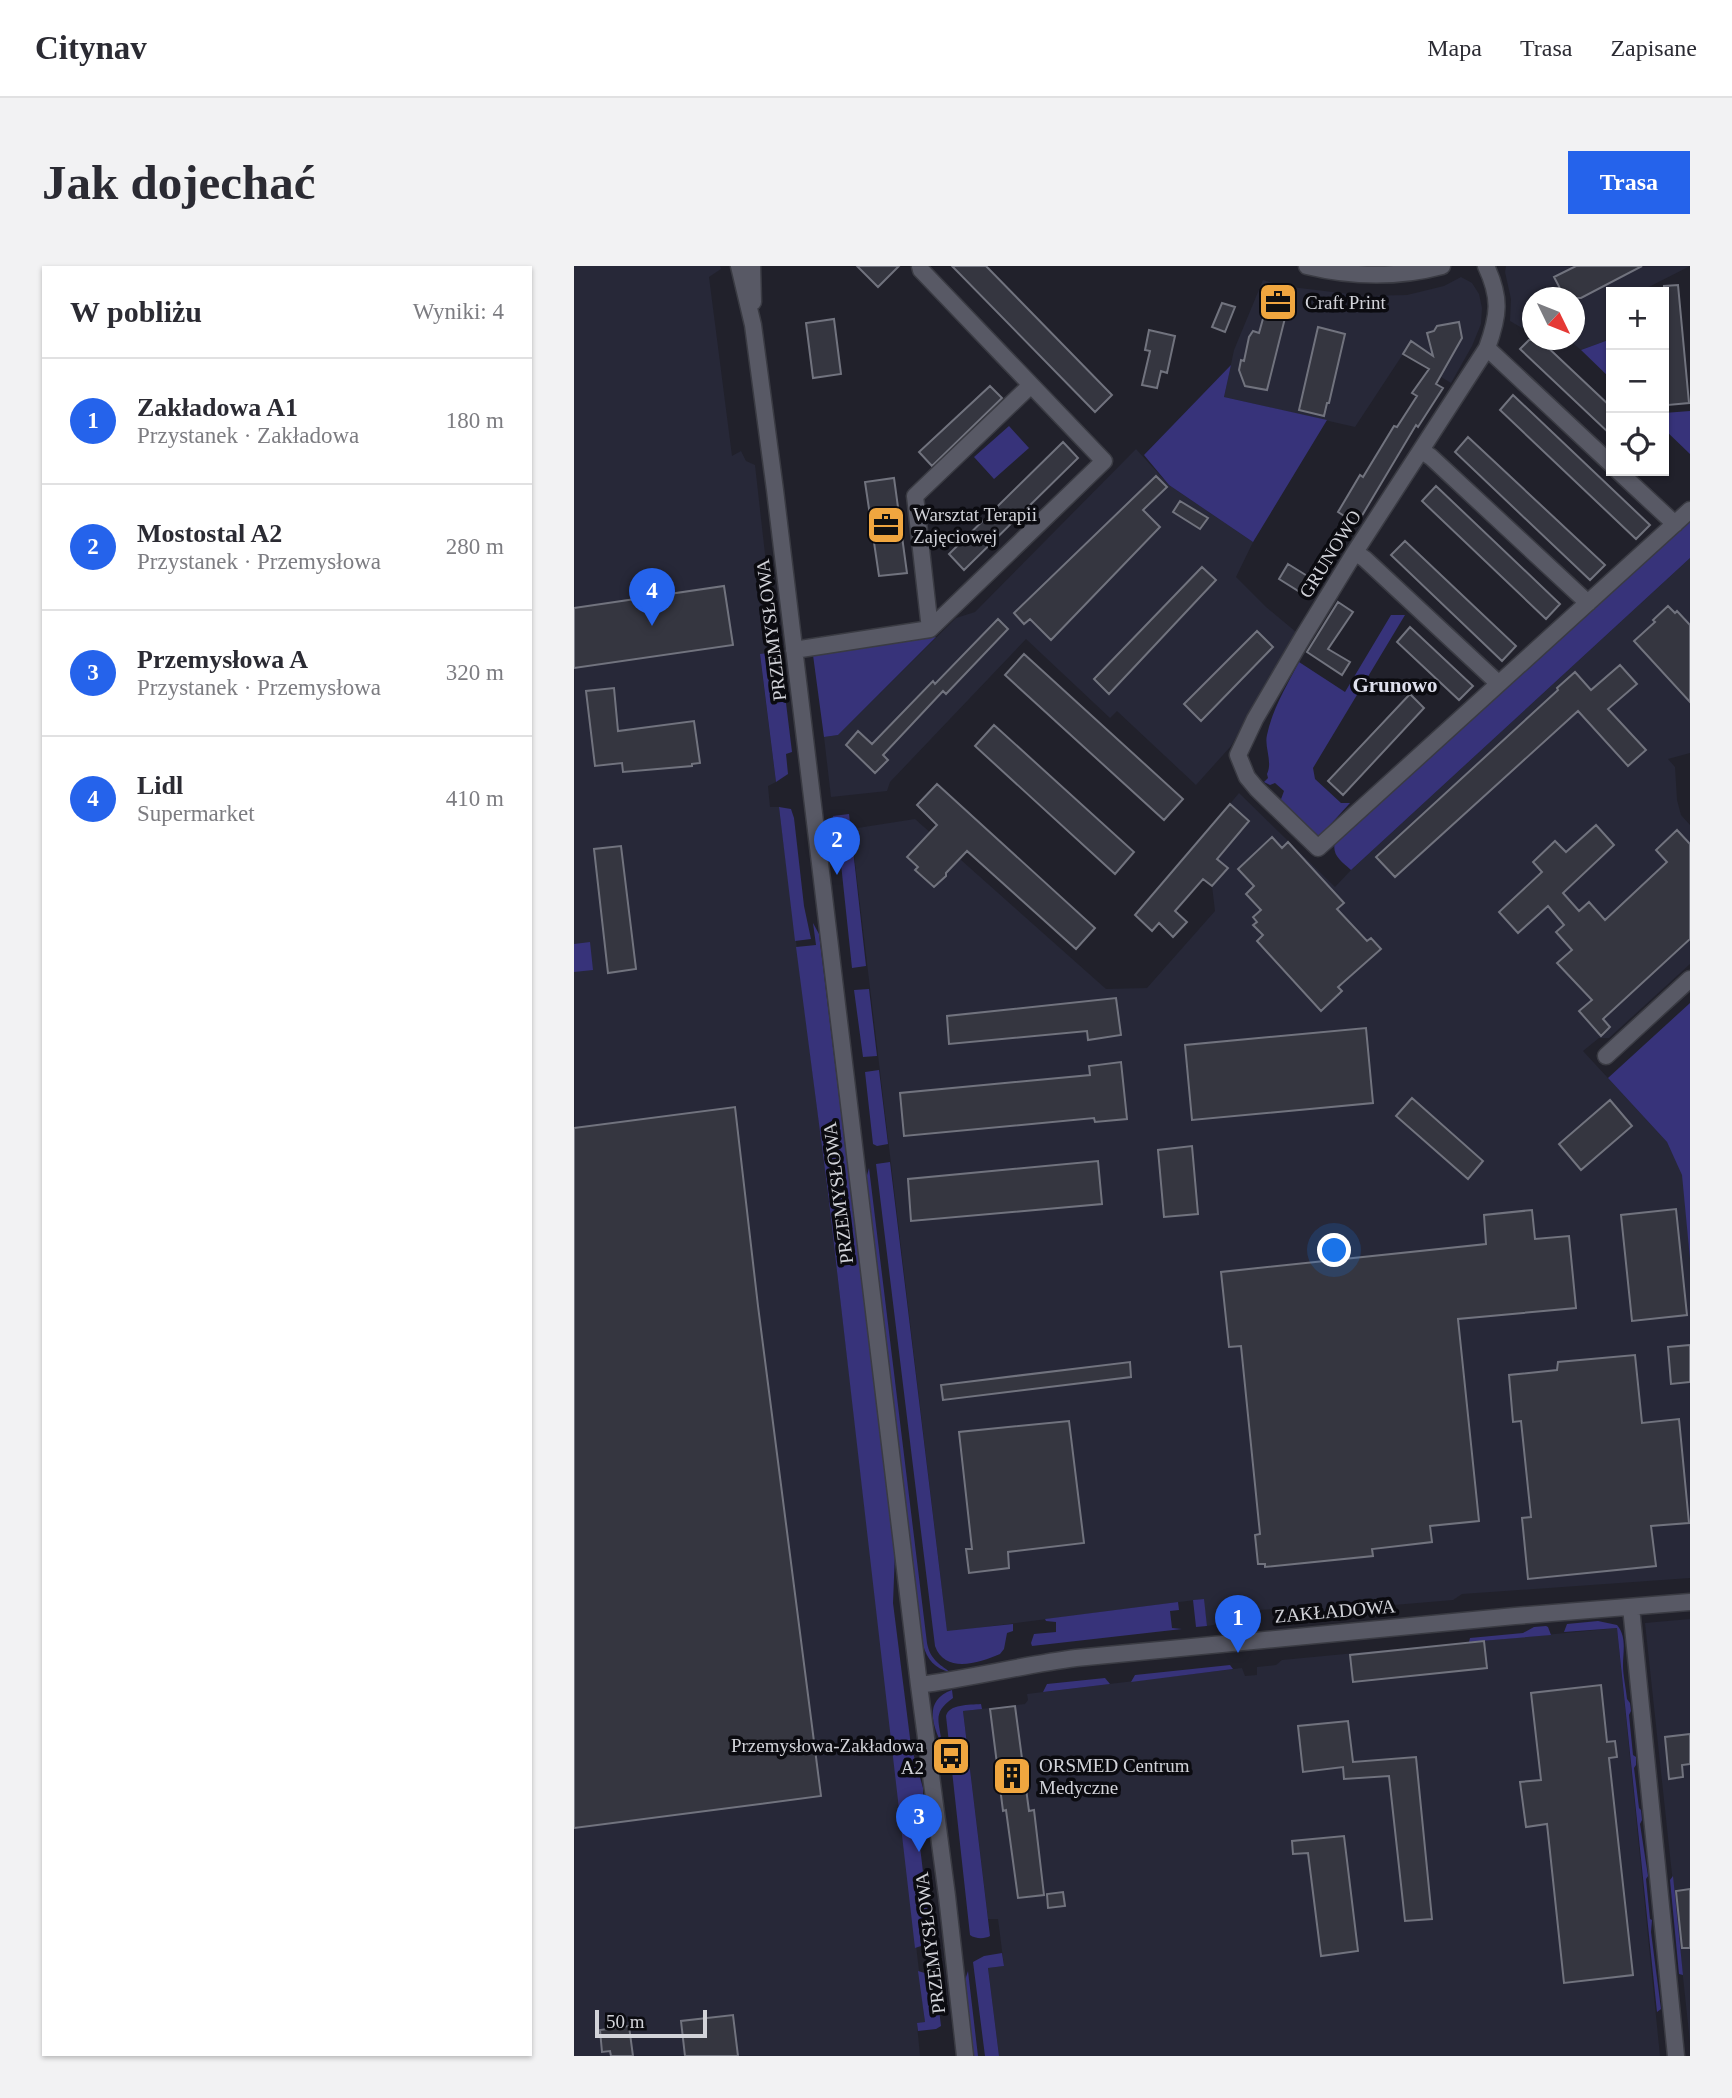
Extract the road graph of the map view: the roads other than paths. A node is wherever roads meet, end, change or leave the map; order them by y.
1 (739, 266) edge
2 (752, 266) edge
3 (920, 266) edge
4 (1307, 266) edge
5 (1442, 266) edge
6 (1486, 266) edge
7 (753, 325) junction
8 (1487, 348) junction
9 (1031, 385) junction
10 (1422, 451) junction
11 (1606, 459) edge
12 (1623, 476) edge
13 (1690, 510) edge
14 (1675, 524) junction
15 (1355, 552) junction
16 (1588, 603) junction
17 (930, 629) junction
18 (794, 650) junction
19 (1498, 682) junction
20 (1690, 979) edge
21 (1606, 1056) dead end
22 (1690, 1602) edge
23 (1631, 1607) junction
24 (919, 1685) junction
25 (965, 2056) edge
26 (1676, 2056) edge

1 - 7 street, PRZEMYSŁOWA
2 - 7 street, PRZEMYSŁOWA
3 - 9 street
4 - 5 street
6 - 8 street, GRUNOWO
7 - 18 street, PRZEMYSŁOWA
8 - 10 street, GRUNOWO
8 - 11 street
9 - 17 street
9 - 17 street
10 - 15 street, GRUNOWO
10 - 16 street
12 - 14 street
13 - 14 street
14 - 16 street
15 - 19 street
15 - 19 street, GRUNOWO
16 - 19 street
17 - 18 street
18 - 24 street, PRZEMYSŁOWA
20 - 21 street
22 - 23 street, ZAKŁADOWA
23 - 24 street, ZAKŁADOWA
23 - 26 street
24 - 25 street, PRZEMYSŁOWA

